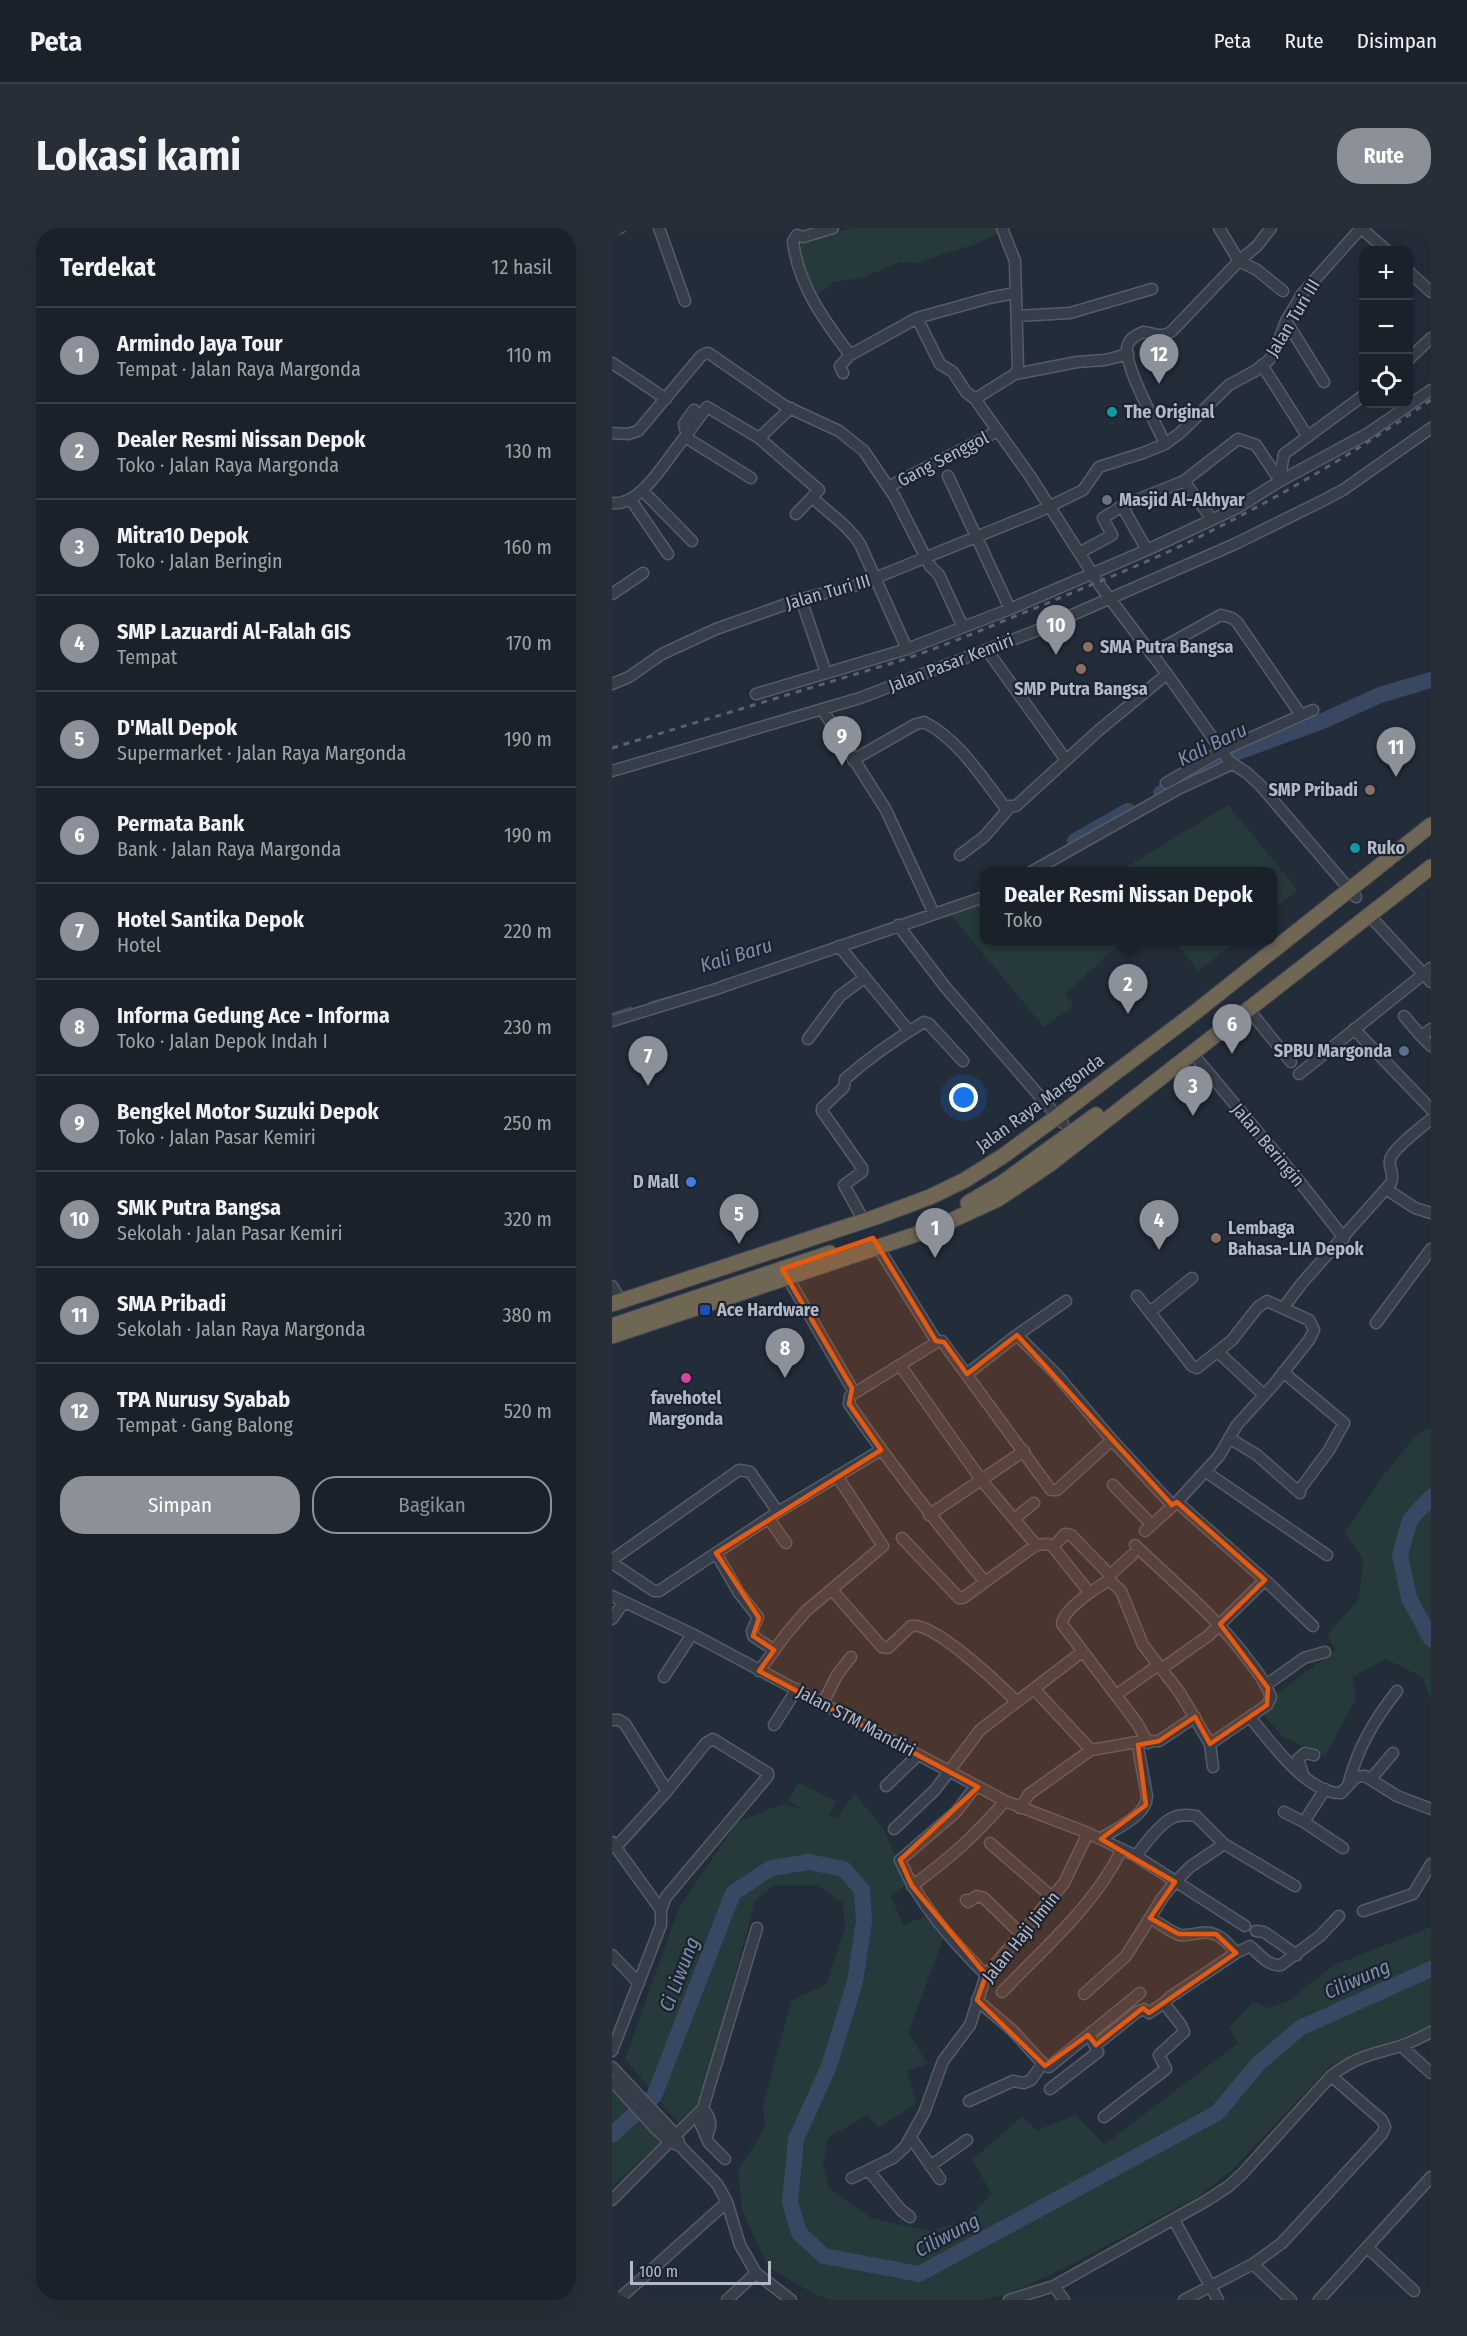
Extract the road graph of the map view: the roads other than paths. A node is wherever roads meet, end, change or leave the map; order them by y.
1 (620, 228) edge
2 (659, 228) edge
3 (833, 228) edge
4 (1002, 228) edge
5 (1219, 228) edge
6 (1271, 228) edge
7 (1361, 228) edge
8 (612, 231) edge
9 (794, 232) edge
10 (1381, 246) edge
11 (1239, 261) junction
12 (1413, 276) edge
13 (1152, 289) dead end
14 (1283, 291) dead end
15 (1431, 292) edge
16 (1015, 293) junction
17 (685, 301) dead end
18 (1017, 316) junction
19 (917, 318) junction
20 (1286, 321) junction
21 (1431, 338) edge
22 (1128, 354) junction
23 (850, 355) junction
24 (1413, 355) edge
25 (612, 365) edge
26 (1262, 366) junction
27 (843, 373) dead end
28 (1015, 374) junction
29 (1324, 382) dead end
30 (1431, 390) edge
31 (666, 399) junction
32 (975, 399) junction
33 (1359, 399) edge
34 (791, 408) junction
35 (694, 410) dead end
36 (1431, 428) edge
37 (998, 431) junction
38 (612, 433) edge
39 (687, 434) junction
40 (1308, 437) junction
41 (759, 438) junction
42 (1165, 444) junction
43 (948, 476) dead end
44 (751, 478) dead end
45 (1281, 480) junction
46 (1184, 481) junction
47 (888, 487) junction
48 (819, 489) junction
49 (643, 491) junction
50 (631, 500) junction
51 (612, 503) edge
52 (1048, 506) junction
53 (1122, 506) junction
54 (796, 514) dead end
55 (1211, 518) junction
56 (976, 537) junction
57 (692, 541) dead end
58 (1147, 550) junction
59 (1079, 553) junction
60 (668, 554) dead end
61 (926, 557) junction
62 (643, 573) dead end
63 (1092, 573) junction
64 (876, 578) junction
65 (612, 594) edge
66 (1109, 598) junction
67 (801, 599) junction
68 (1010, 609) junction
69 (963, 627) junction
70 (907, 649) junction
71 (987, 650) junction
72 (1151, 654) junction
73 (826, 673) junction
74 (1167, 674) junction
75 (612, 684) edge
76 (756, 694) dead end
77 (822, 709) junction
78 (1313, 710) dead end
79 (1301, 715) junction
80 (1226, 757) junction
81 (853, 760) junction
82 (1066, 760) junction
83 (612, 771) edge
84 (1166, 783) dead end
85 (1010, 807) junction
86 (1431, 825) edge
87 (1431, 838) edge
88 (960, 855) dead end
89 (1431, 856) edge
90 (1040, 867) edge
91 (1431, 867) edge
92 (1353, 893) junction
93 (980, 898) edge
94 (934, 914) junction
95 (1370, 916) junction
96 (898, 926) junction
97 (839, 946) junction
98 (1426, 974) edge
99 (864, 978) junction
100 (1249, 1010) junction
101 (1404, 1016) dead end
102 (612, 1021) edge
103 (1354, 1029) junction
104 (1431, 1029) edge
105 (909, 1031) junction
106 (1422, 1036) junction
107 (808, 1039) dead end
108 (1431, 1046) edge
109 (1192, 1053) junction
110 (963, 1061) dead end
111 (1291, 1062) dead end
112 (1299, 1074) dead end
113 (1431, 1109) edge
114 (1061, 1119) junction
115 (1431, 1119) edge
116 (1047, 1159) junction
117 (1386, 1190) junction
118 (1431, 1213) edge
119 (874, 1230) junction
120 (1344, 1238) junction
121 (1431, 1249) edge
122 (785, 1274) junction
123 (1192, 1278) dead end
124 (612, 1287) edge
125 (1137, 1296) dead end
126 (1066, 1301) dead end
127 (615, 1306) edge
128 (1284, 1307) junction
129 (1150, 1312) junction
130 (1376, 1323) dead end
131 (612, 1326) edge
132 (1017, 1335) junction
133 (612, 1336) edge
134 (937, 1342) junction
135 (1219, 1353) junction
136 (900, 1365) junction
137 (1283, 1372) junction
138 (967, 1374) junction
139 (854, 1392) junction
140 (1264, 1395) junction
141 (1229, 1438) junction
142 (1112, 1440) junction
143 (880, 1449) junction
144 (1024, 1451) junction
145 (1206, 1472) junction
146 (837, 1476) junction
147 (982, 1481) junction
148 (1113, 1485) dead end
149 (1034, 1503) dead end
150 (1174, 1504) junction
151 (778, 1512) junction
152 (929, 1515) junction
153 (769, 1519) junction
154 (1014, 1519) junction
155 (902, 1538) dead end
156 (786, 1543) dead end
157 (1036, 1545) junction
158 (1053, 1547) junction
159 (716, 1553) junction
160 (1327, 1556) dead end
161 (612, 1561) edge
162 (1265, 1580) junction
163 (985, 1582) junction
164 (832, 1590) junction
165 (1089, 1592) junction
166 (612, 1596) edge
167 (624, 1602) junction
168 (612, 1619) edge
169 (1220, 1624) junction
170 (1313, 1626) dead end
171 (692, 1634) junction
172 (774, 1650) junction
173 (1082, 1652) junction
174 (1325, 1652) dead end
175 (851, 1657) dead end
176 (1159, 1667) junction
177 (759, 1671) junction
178 (664, 1677) dead end
179 (1266, 1685) junction
180 (797, 1689) junction
181 (1034, 1689) junction
182 (1397, 1691) dead end
183 (1116, 1695) junction
184 (1017, 1702) junction
185 (823, 1703) junction
186 (1195, 1717) junction
187 (1250, 1717) junction
188 (612, 1720) edge
189 (774, 1725) dead end
190 (1143, 1742) junction
191 (1210, 1744) junction
192 (1091, 1750) junction
193 (1393, 1753) dead end
194 (918, 1755) junction
195 (1314, 1755) dead end
196 (1213, 1767) dead end
197 (949, 1772) junction
198 (1304, 1777) junction
199 (1371, 1779) junction
200 (886, 1786) dead end
201 (976, 1786) junction
202 (1348, 1786) junction
203 (1325, 1790) junction
204 (667, 1791) junction
205 (1005, 1801) junction
206 (1020, 1808) junction
207 (1431, 1809) edge
208 (1284, 1812) dead end
209 (1304, 1822) junction
210 (894, 1829) dead end
211 (1088, 1833) junction
212 (1102, 1839) junction
213 (990, 1842) dead end
214 (1224, 1844) junction
215 (614, 1845) edge
216 (1343, 1848) dead end
217 (1122, 1849) junction
218 (1136, 1856) junction
219 (1431, 1864) edge
220 (1175, 1882) junction
221 (912, 1886) junction
222 (1295, 1886) dead end
223 (1052, 1897) junction
224 (966, 1900) dead end
225 (661, 1910) junction
226 (1363, 1911) dead end
227 (1340, 1916) dead end
228 (1150, 1918) junction
229 (1245, 1926) dead end
230 (757, 1928) dead end
231 (1256, 1931) dead end
232 (1020, 1933) junction
233 (1236, 1953) junction
234 (612, 1955) edge
235 (1297, 1955) junction
236 (986, 1975) junction
237 (639, 1983) junction
238 (1002, 1992) dead end
239 (1140, 1993) dead end
240 (1084, 1994) dead end
241 (977, 2000) junction
242 (1164, 2003) junction
243 (1431, 2032) edge
244 (1088, 2035) junction
245 (1096, 2045) junction
246 (1401, 2046) junction
247 (612, 2051) edge
248 (1043, 2064) junction
249 (613, 2073) edge
250 (1431, 2073) edge
251 (1331, 2076) junction
252 (1050, 2089) dead end
253 (969, 2101) dead end
254 (700, 2112) junction
255 (1104, 2117) dead end
256 (911, 2138) junction
257 (967, 2140) dead end
258 (676, 2142) junction
259 (726, 2159) dead end
260 (930, 2166) junction
261 (869, 2171) junction
262 (1431, 2177) edge
263 (852, 2178) dead end
264 (940, 2179) dead end
265 (612, 2200) edge
266 (727, 2202) junction
267 (910, 2217) dead end
268 (1174, 2220) junction
269 (1367, 2247) junction
270 (1253, 2264) junction
271 (756, 2273) junction
272 (1054, 2286) junction
273 (1210, 2286) junction
274 (1414, 2291) dead end
275 (1046, 2295) edge
276 (618, 2300) edge
277 (727, 2300) edge
278 (791, 2300) edge
279 (1009, 2300) edge
280 (1064, 2300) edge
281 (1184, 2300) edge
282 (1218, 2300) edge
283 (1291, 2300) edge
284 (1319, 2300) edge

1 - 8 street
2 - 17 street
3 - 9 street
4 - 16 street
5 - 11 street
6 - 11 street
7 - 10 street, Jalan Turi III
7 - 20 street, Jalan Turi III
9 - 23 street
11 - 14 street
11 - 22 street
12 - 15 street
13 - 18 street
16 - 18 street
16 - 19 street
18 - 28 street
19 - 23 street
19 - 32 street
20 - 26 street, Jalan Turi III
20 - 29 street
21 - 24 street
22 - 28 street
22 - 42 street
23 - 27 street
25 - 31 street
26 - 40 street
26 - 42 street, Jalan Turi III
28 - 32 street
30 - 45 street
31 - 34 street
31 - 38 street
32 - 37 street
33 - 40 street
34 - 41 street
34 - 47 street
35 - 39 street
36 - 66 street, Jalan Pasar Kemiri
37 - 47 street, Gang Senggol
37 - 52 street
39 - 41 street
39 - 44 street
39 - 49 street
40 - 45 street
41 - 48 street
42 - 52 street, Jalan Turi III
43 - 56 street
45 - 46 street
45 - 55 street
46 - 53 street
46 - 55 street
47 - 61 street
48 - 54 street
48 - 64 street
49 - 50 street
49 - 57 street
50 - 51 street
50 - 60 street
52 - 56 street, Jalan Turi III
52 - 59 street
53 - 58 street
53 - 59 street
55 - 58 street
56 - 61 street, Jalan Turi III
56 - 68 street
58 - 63 street
59 - 63 street
61 - 64 street, Jalan Turi III
61 - 69 street
62 - 65 street
63 - 66 street
63 - 68 street
64 - 67 street, Jalan Turi III
64 - 70 street
66 - 71 street, Jalan Pasar Kemiri
66 - 72 street
67 - 73 street
67 - 75 street, Jalan Turi III
68 - 69 street
69 - 70 street
70 - 73 street
71 - 77 street, Jalan Pasar Kemiri
71 - 82 street
72 - 74 street
72 - 79 street
73 - 76 street
74 - 80 street
74 - 82 street
77 - 81 street
77 - 83 street, Jalan Pasar Kemiri
78 - 79 street
79 - 80 street
80 - 84 street
80 - 90 street
80 - 92 street
81 - 85 street
81 - 94 street
82 - 85 street
85 - 88 street
86 - 92 highway, Jalan Raya Margonda
87 - 92 highway, Jalan Raya Margonda
89 - 116 highway, Jalan Raya Margonda
91 - 95 highway, Jalan Raya Margonda
92 - 114 highway, Jalan Raya Margonda
93 - 94 street
94 - 96 street
95 - 98 street
95 - 100 highway, Jalan Raya Margonda
96 - 97 street
96 - 114 street
97 - 99 street
97 - 102 street
98 - 103 street
99 - 105 street
99 - 107 street
100 - 109 highway, Jalan Raya Margonda
100 - 111 street
101 - 106 street
103 - 112 street
103 - 113 street
104 - 106 street
105 - 110 street
105 - 119 street
106 - 108 street
109 - 116 highway, Jalan Raya Margonda
109 - 120 street, Jalan Beringin
114 - 119 highway, Jalan Raya Margonda
115 - 117 street
116 - 119 highway, Jalan Raya Margonda
117 - 118 street
117 - 120 street
119 - 122 highway, Jalan Raya Margonda
119 - 127 highway, Jalan Raya Margonda
119 - 134 street
120 - 128 street
121 - 130 street
122 - 131 highway, Jalan Raya Margonda
122 - 133 highway, Jalan Raya Margonda
122 - 139 street
123 - 129 street
124 - 127 street
125 - 129 street
126 - 132 street
128 - 135 street
128 - 137 street
129 - 135 street
132 - 138 street
132 - 142 street
134 - 136 street
134 - 138 street
135 - 140 street
136 - 139 street
136 - 147 street
137 - 140 street
137 - 141 street
138 - 144 street
139 - 143 street
140 - 141 street
141 - 145 street
142 - 144 street
142 - 150 street
143 - 146 street
143 - 152 street
144 - 147 street
145 - 150 street
145 - 160 street
146 - 151 street
146 - 164 street
147 - 152 street
147 - 154 street
148 - 150 street
149 - 154 street
150 - 162 street
151 - 153 street
151 - 161 street
152 - 163 street
153 - 156 street
153 - 159 street
154 - 157 street
155 - 163 street
157 - 158 street
157 - 163 street
158 - 165 street
158 - 169 street
159 - 161 street
159 - 172 street
162 - 169 street
162 - 170 street
164 - 172 street
164 - 184 street
165 - 173 street
165 - 176 street
166 - 167 street, Jalan STM Mandiri
167 - 168 street
167 - 171 street, Jalan STM Mandiri
169 - 176 street
169 - 179 street
171 - 177 street, Jalan STM Mandiri
171 - 178 street
172 - 177 street
173 - 181 street
173 - 183 street
174 - 179 street
175 - 185 street
176 - 183 street
176 - 186 street
177 - 180 street, Jalan STM Mandiri
179 - 187 street
180 - 185 street, Jalan STM Mandiri
180 - 189 street
181 - 184 street
181 - 192 street
182 - 202 street
183 - 190 street
184 - 197 street
185 - 194 street, Jalan STM Mandiri
186 - 190 street
186 - 191 street
187 - 191 street
187 - 198 street
188 - 204 street
190 - 192 street
190 - 212 street
191 - 196 street
192 - 206 street
193 - 199 street
194 - 197 street, Jalan STM Mandiri
194 - 200 street
195 - 198 street
197 - 201 street, Jalan STM Mandiri
197 - 210 street
198 - 203 street
199 - 202 street
199 - 207 street
201 - 205 street, Jalan STM Mandiri
201 - 221 street
202 - 203 street
203 - 209 street
204 - 215 street
204 - 225 street
205 - 206 street, Jalan STM Mandiri
205 - 221 street
206 - 211 street, Jalan STM Mandiri
208 - 209 street
209 - 216 street
211 - 212 street, Jalan STM Mandiri
211 - 223 street, Jalan Haji Jimin
212 - 217 street, Jalan STM Mandiri
213 - 223 street
214 - 218 street
214 - 220 street
214 - 222 street
215 - 225 street
217 - 218 street, Jalan STM Mandiri
217 - 238 street
218 - 220 street, Jalan STM Mandiri
219 - 226 street
220 - 228 street
220 - 229 street, Jalan STM Mandiri
221 - 236 street
223 - 232 street, Jalan Haji Jimin
224 - 232 street
225 - 237 street
227 - 235 street
228 - 233 street
228 - 240 street
230 - 254 street
231 - 235 street
232 - 236 street, Jalan Haji Jimin
233 - 235 street
233 - 242 street
234 - 237 street
236 - 241 street, Jalan Haji Jimin
237 - 247 street
239 - 244 street
241 - 248 street
241 - 256 street, Jalan Haji Jimin
242 - 245 street
242 - 255 street
243 - 246 street
244 - 245 street
244 - 248 street
245 - 252 street
246 - 250 street
246 - 251 street
248 - 253 street
249 - 258 street
251 - 268 street
251 - 270 street
254 - 258 street
254 - 259 street
256 - 260 street
256 - 261 street, Jalan Haji Jimin
257 - 260 street
258 - 265 street
258 - 266 street
260 - 264 street
261 - 263 street, Jalan Haji Jimin
261 - 267 street
262 - 269 street
266 - 271 street
266 - 276 street
268 - 272 street
268 - 273 street
269 - 274 street
269 - 284 street
270 - 273 street
270 - 283 street
271 - 277 street
271 - 278 street
272 - 275 street
272 - 280 street
273 - 281 street
273 - 282 street
275 - 279 street

